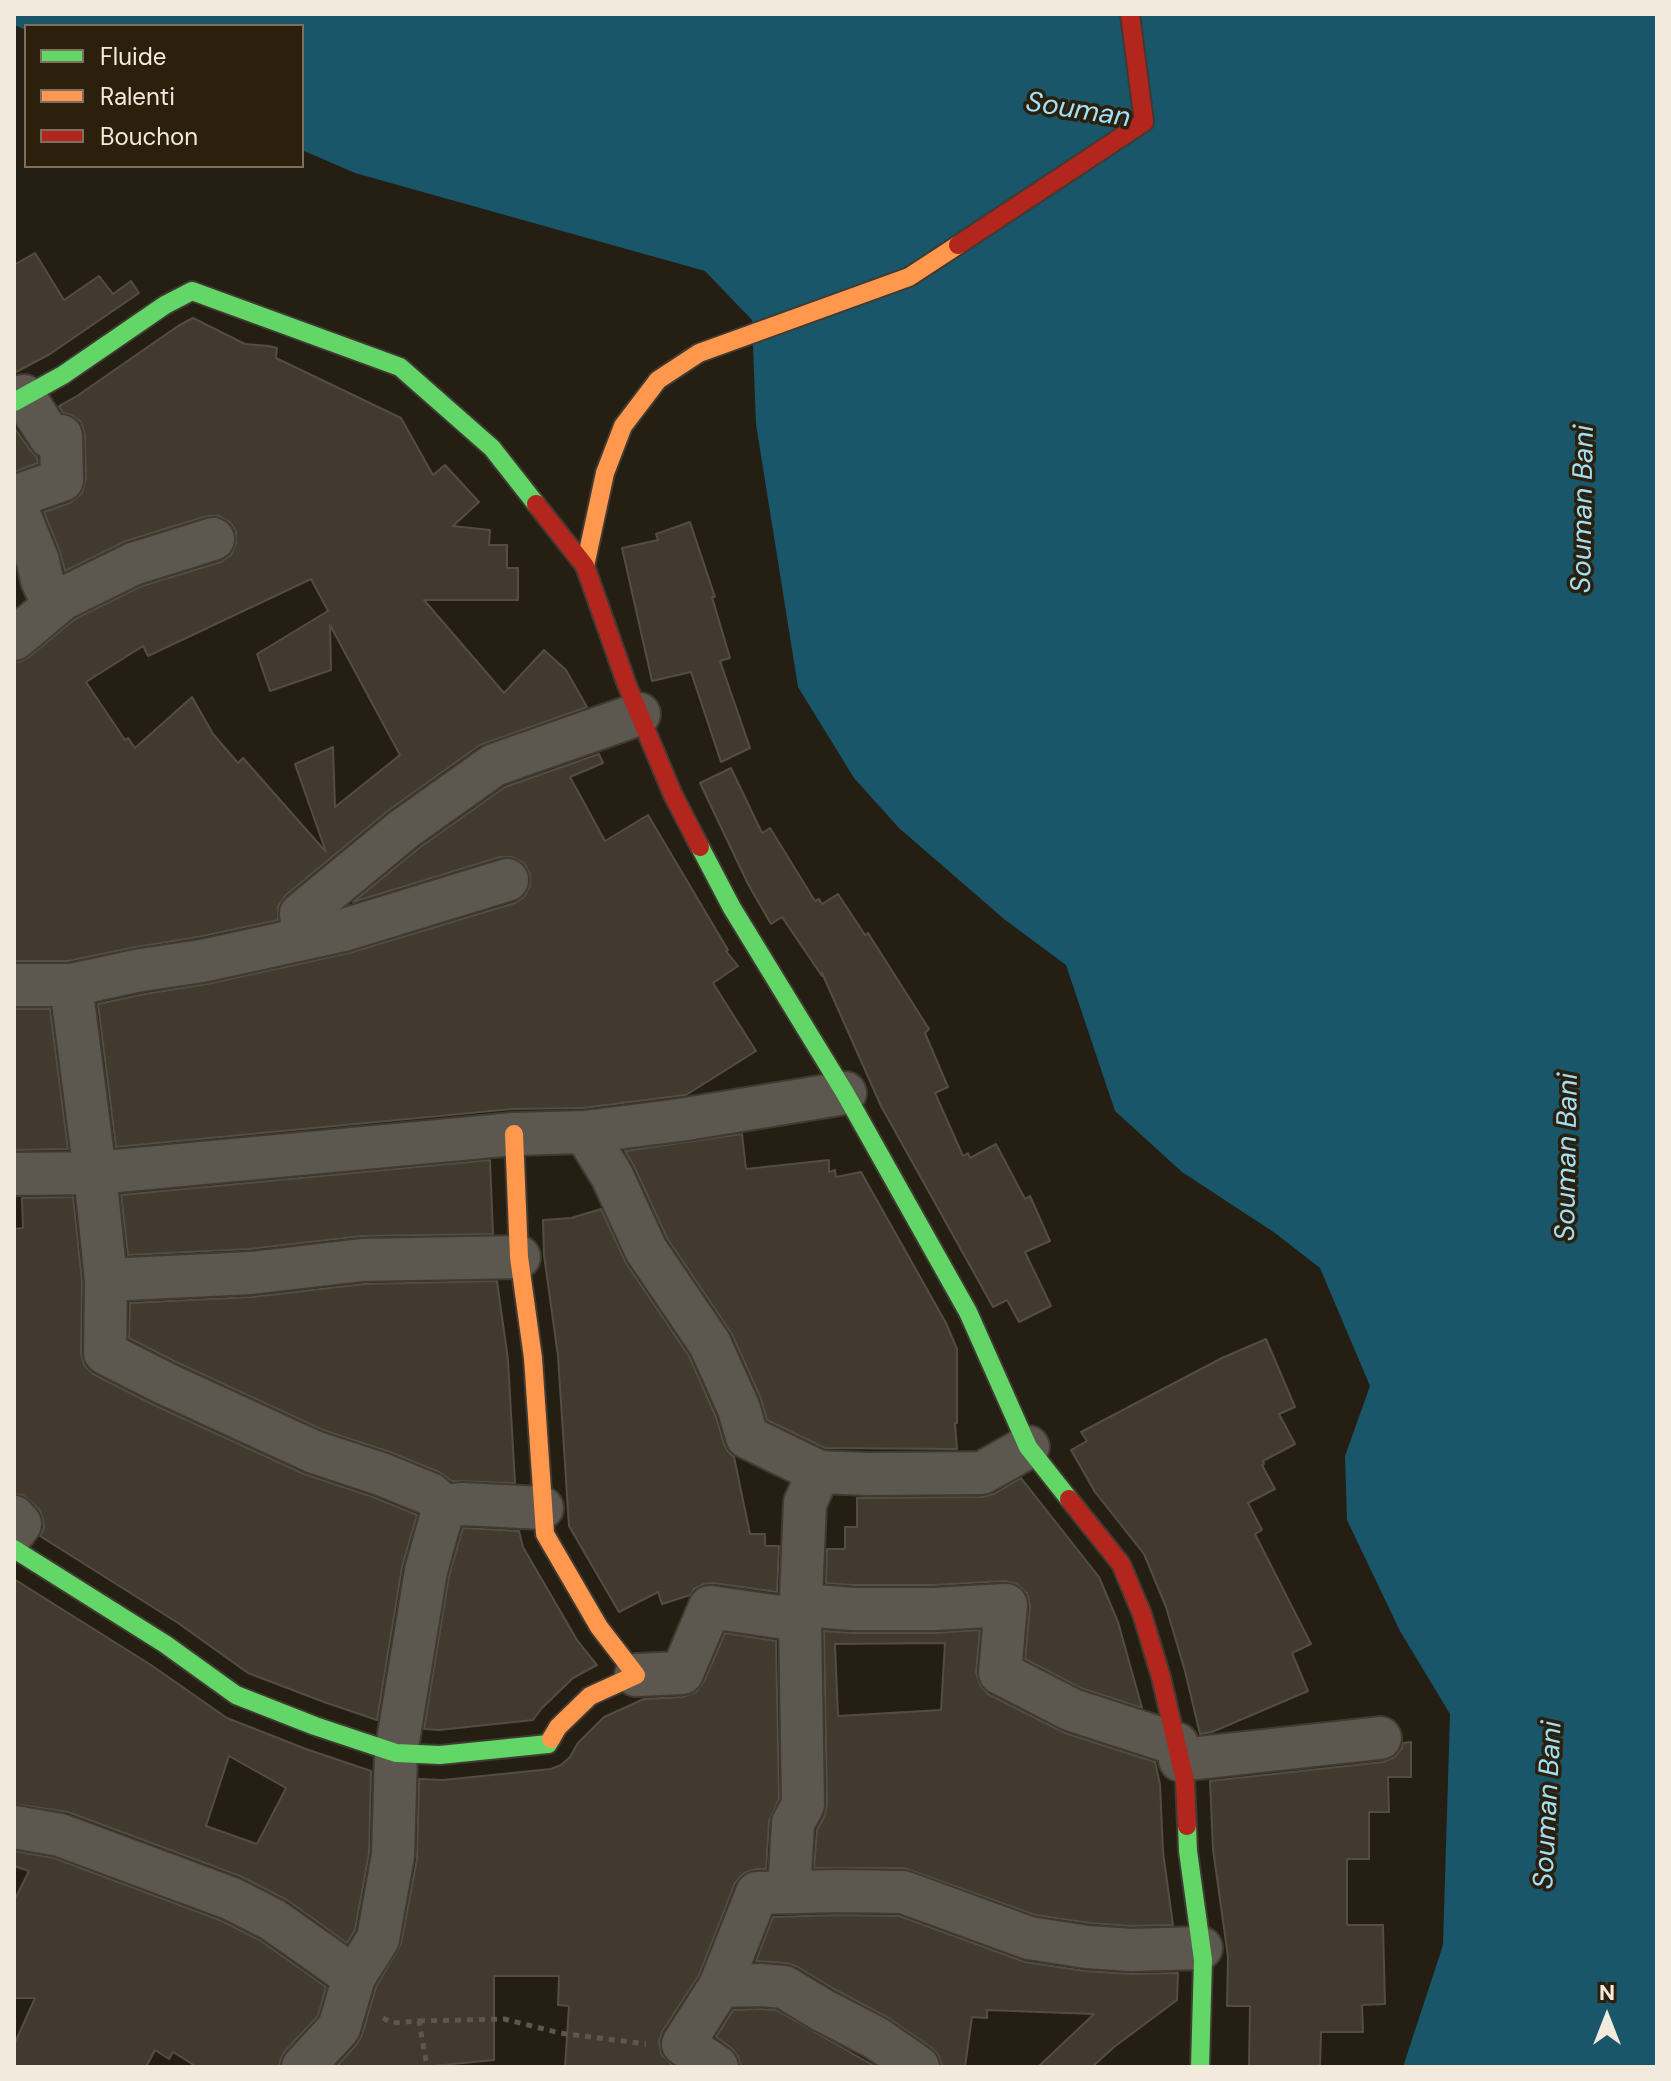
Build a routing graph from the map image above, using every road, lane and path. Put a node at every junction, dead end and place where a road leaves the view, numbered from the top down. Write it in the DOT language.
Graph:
graph roads {
  1 [pos="1130,14"];
  2 [pos="19,399"];
  3 [pos="14,500"];
  4 [pos="213,539"];
  5 [pos="585,566"];
  6 [pos="54,606"];
  7 [pos="14,639"];
  8 [pos="639,714"];
  9 [pos="507,880"];
  10 [pos="305,938"];
  11 [pos="14,985"];
  12 [pos="71,985"];
  13 [pos="845,1093"];
  14 [pos="585,1132"];
  15 [pos="514,1134"];
  16 [pos="95,1173"];
  17 [pos="14,1174"];
  18 [pos="519,1257"];
  19 [pos="106,1280"];
  20 [pos="1028,1447"];
  21 [pos="819,1472"];
  22 [pos="444,1506"];
  23 [pos="542,1508"];
  24 [pos="14,1517"];
  25 [pos="14,1532"];
  26 [pos="14,1549"];
  27 [pos="800,1613"];
  28 [pos="636,1675"];
  29 [pos="1380,1738"];
  30 [pos="1179,1752"];
  31 [pos="396,1753"];
  32 [pos="14,1827"];
  33 [pos="789,1892"];
  34 [pos="1201,1948"];
  35 [pos="354,1977"];
  36 [pos="720,1986"];
  37 [pos="419,2021"];
  38 [pos="683,2044"];
  39 [pos="303,2067"];
  40 [pos="427,2067"];
  41 [pos="717,2067"];
  42 [pos="918,2067"];
  43 [pos="1200,2067"];
  1 -- 5 [label="street"];
  2 -- 3 [label="street"];
  2 -- 5 [label="street"];
  3 -- 6 [label="street"];
  4 -- 6 [label="street"];
  5 -- 8 [label="street"];
  6 -- 7 [label="street"];
  8 -- 10 [label="street"];
  8 -- 13 [label="street"];
  9 -- 10 [label="street"];
  10 -- 12 [label="street"];
  11 -- 12 [label="street"];
  12 -- 16 [label="street"];
  13 -- 14 [label="street"];
  13 -- 20 [label="street"];
  14 -- 15 [label="street"];
  14 -- 21 [label="street"];
  15 -- 16 [label="street"];
  15 -- 18 [label="street"];
  16 -- 17 [label="street"];
  16 -- 19 [label="street"];
  18 -- 19 [label="street"];
  18 -- 23 [label="street"];
  19 -- 22 [label="street"];
  20 -- 21 [label="street"];
  20 -- 30 [label="street"];
  21 -- 27 [label="street"];
  22 -- 23 [label="street"];
  22 -- 31 [label="street"];
  23 -- 28 [label="street"];
  24 -- 25 [label="street"];
  26 -- 31 [label="street"];
  27 -- 28 [label="street"];
  27 -- 30 [label="street"];
  27 -- 33 [label="street"];
  28 -- 31 [label="street"];
  29 -- 30 [label="street"];
  30 -- 34 [label="street"];
  31 -- 35 [label="street"];
  32 -- 35 [label="street"];
  33 -- 34 [label="street"];
  33 -- 36 [label="street"];
  34 -- 43 [label="street"];
  35 -- 37 [label="path"];
  35 -- 39 [label="street"];
  36 -- 38 [label="street"];
  36 -- 42 [label="street"];
  37 -- 38 [label="path"];
  37 -- 40 [label="path"];
  38 -- 41 [label="street"];
}
